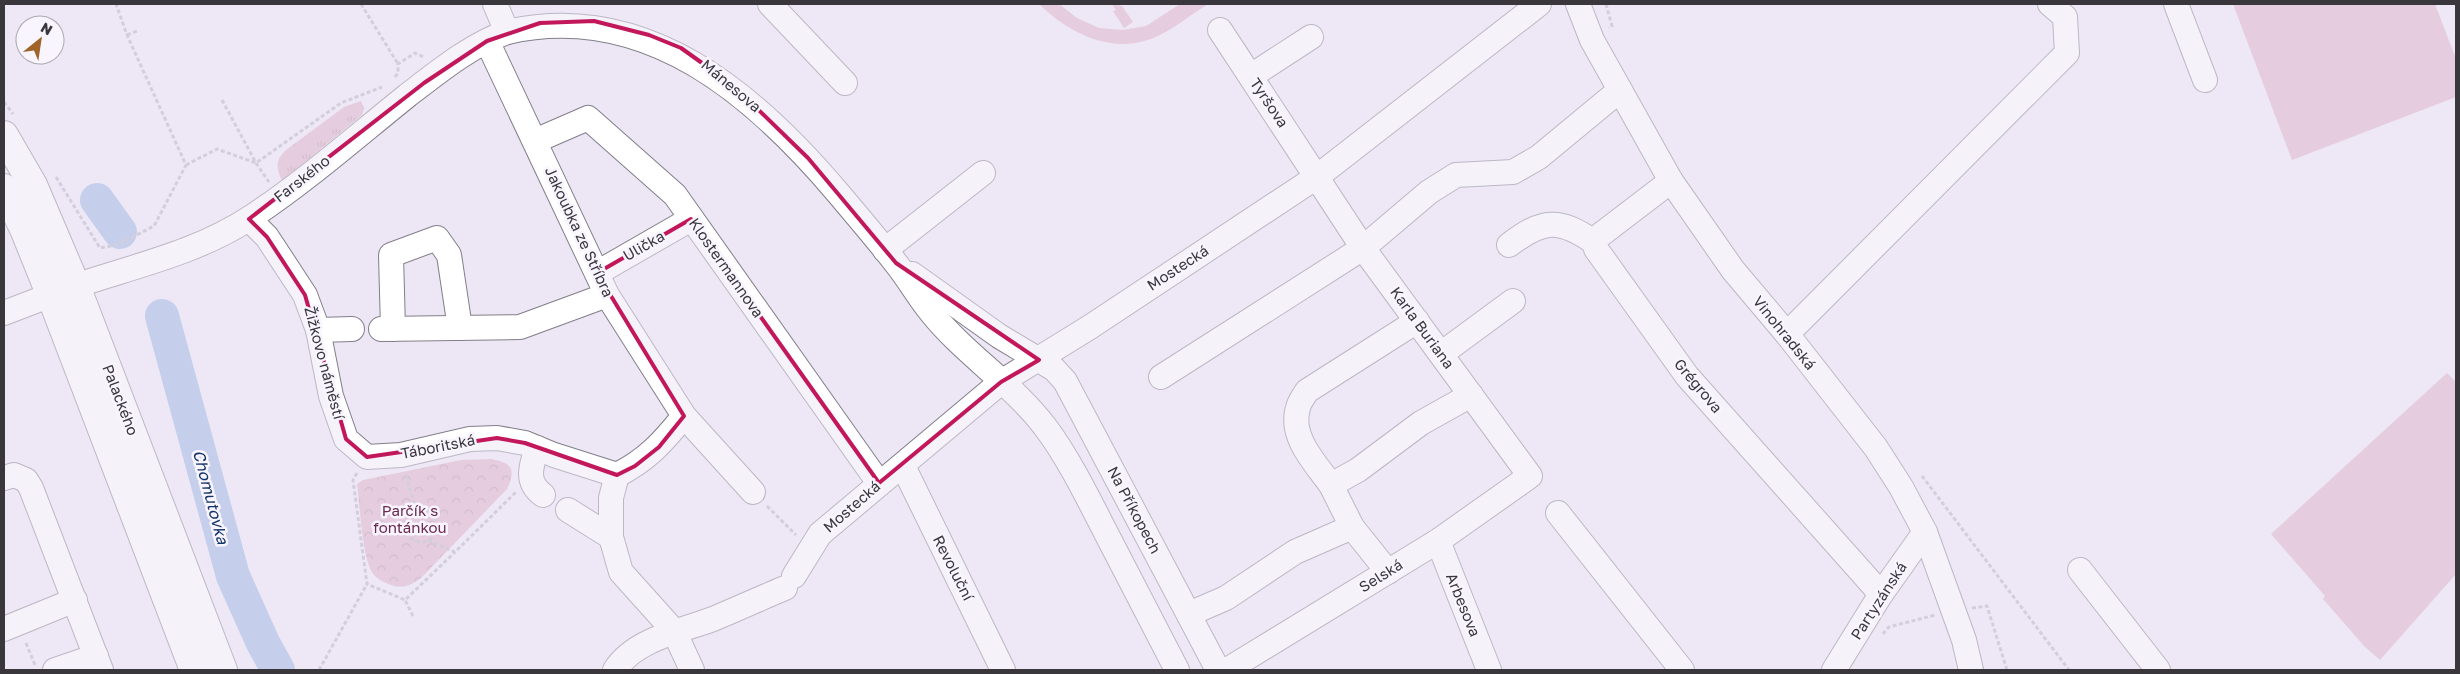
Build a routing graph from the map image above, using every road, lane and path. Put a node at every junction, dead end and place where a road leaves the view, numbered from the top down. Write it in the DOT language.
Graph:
graph roads {
  1 [pos="116,4"];
  2 [pos="361,4"];
  3 [pos="495,4"];
  4 [pos="770,4"];
  5 [pos="1539,4"];
  6 [pos="1578,4"];
  7 [pos="2050,4"];
  8 [pos="2176,4"];
  9 [pos="1220,30"];
  10 [pos="136,31"];
  11 [pos="127,35"];
  12 [pos="497,37"];
  13 [pos="1311,37"];
  14 [pos="429,58"];
  15 [pos="398,64"];
  16 [pos="1251,76"];
  17 [pos="2205,80"];
  18 [pos="846,83"];
  19 [pos="1620,90"];
  20 [pos="222,100"];
  21 [pos="4,102"];
  22 [pos="9,126"];
  23 [pos="535,141"];
  24 [pos="256,163"];
  25 [pos="186,165"];
  26 [pos="53,171"];
  27 [pos="983,172"];
  28 [pos="1318,176"];
  29 [pos="1671,181"];
  30 [pos="4,188"];
  31 [pos="280,196"];
  32 [pos="249,219"];
  33 [pos="691,219"];
  34 [pos="1594,242"];
  35 [pos="1509,245"];
  36 [pos="1363,248"];
  37 [pos="891,257"];
  38 [pos="597,273"];
  39 [pos="76,286"];
  40 [pos="607,295"];
  41 [pos="51,296"];
  42 [pos="1513,301"];
  43 [pos="4,312"];
  44 [pos="1417,321"];
  45 [pos="460,328"];
  46 [pos="352,329"];
  47 [pos="318,330"];
  48 [pos="1787,334"];
  49 [pos="1441,354"];
  50 [pos="1039,360"];
  51 [pos="1162,377"];
  52 [pos="1001,382"];
  53 [pos="1471,395"];
  54 [pos="684,416"];
  55 [pos="537,448"];
  56 [pos="401,455"];
  57 [pos="367,457"];
  58 [pos="903,466"];
  59 [pos="617,475"];
  60 [pos="1530,476"];
  61 [pos="1922,476"];
  62 [pos="4,478"];
  63 [pos="879,483"];
  64 [pos="1331,485"];
  65 [pos="536,486"];
  66 [pos="752,492"];
  67 [pos="416,510"];
  68 [pos="568,510"];
  69 [pos="1558,513"];
  70 [pos="1352,526"];
  71 [pos="1925,532"];
  72 [pos="611,537"];
  73 [pos="428,540"];
  74 [pos="1438,540"];
  75 [pos="815,542"];
  76 [pos="455,552"];
  77 [pos="2080,570"];
  78 [pos="1388,572"];
  79 [pos="367,584"];
  80 [pos="1881,594"];
  81 [pos="75,600"];
  82 [pos="405,600"];
  83 [pos="1189,614"];
  84 [pos="413,616"];
  85 [pos="11,626"];
  86 [pos="674,631"];
  87 [pos="98,663"];
  88 [pos="37,670"];
  89 [pos="55,670"];
  90 [pos="194,670"];
  91 [pos="223,670"];
  92 [pos="319,670"];
  93 [pos="615,670"];
  94 [pos="692,670"];
  95 [pos="1003,670"];
  96 [pos="1178,670"];
  97 [pos="1218,670"];
  98 [pos="1227,670"];
  99 [pos="1489,670"];
  100 [pos="1682,670"];
  101 [pos="1834,670"];
  102 [pos="1971,670"];
  103 [pos="2068,670"];
  104 [pos="2158,670"];
  1 -- 11 [label="path"];
  2 -- 15 [label="path"];
  3 -- 12 [label="street, Jakoubka ze Stříbra"];
  4 -- 18 [label="street"];
  5 -- 28 [label="street, Mostecká"];
  6 -- 19 [label="street, Vinohradská"];
  7 -- 48 [label="street"];
  8 -- 17 [label="street"];
  9 -- 16 [label="street, Tyršova"];
  10 -- 11 [label="path"];
  11 -- 25 [label="path"];
  12 -- 23 [label="street, Jakoubka ze Stříbra"];
  12 -- 31 [label="street, Farského"];
  12 -- 37 [label="street, Mánesova"];
  13 -- 16 [label="street"];
  14 -- 15 [label="path"];
  15 -- 24 [label="path"];
  16 -- 28 [label="street, Tyršova"];
  19 -- 29 [label="street, Vinohradská"];
  19 -- 36 [label="street"];
  20 -- 24 [label="path"];
  21 -- 22 [label="path"];
  22 -- 39 [label="main road, Palackého"];
  23 -- 33 [label="street, Klostermannova"];
  23 -- 38 [label="street, Jakoubka ze Stříbra"];
  24 -- 25 [label="path"];
  24 -- 31 [label="path"];
  25 -- 26 [label="path"];
  27 -- 37 [label="street"];
  28 -- 36 [label="street, Karla Buriana"];
  28 -- 50 [label="street, Mostecká"];
  29 -- 34 [label="street"];
  29 -- 48 [label="street, Vinohradská"];
  30 -- 41 [label="main road, Palackého"];
  31 -- 32 [label="street, Farského"];
  32 -- 39 [label="street, Farského"];
  32 -- 47 [label="street, Žižkovo náměstí"];
  33 -- 38 [label="street, Ulička"];
  33 -- 63 [label="street, Klostermannova"];
  34 -- 35 [label="street"];
  34 -- 80 [label="street, Grégrova"];
  36 -- 44 [label="street, Karla Buriana"];
  36 -- 51 [label="street"];
  37 -- 50 [label="street, Mánesova"];
  37 -- 52 [label="street, Mánesova"];
  38 -- 40 [label="street, Jakoubka ze Stříbra"];
  39 -- 41 [label="street, Farského"];
  39 -- 91 [label="main road, Palackého"];
  40 -- 45 [label="street"];
  40 -- 54 [label="street, Jakoubka ze Stříbra"];
  41 -- 43 [label="street, Farského"];
  41 -- 90 [label="main road, Palackého"];
  42 -- 49 [label="street"];
  44 -- 49 [label="street, Karla Buriana"];
  44 -- 64 [label="street"];
  45 -- 45 [label="street"];
  46 -- 47 [label="street"];
  47 -- 57 [label="street, Žižkovo náměstí"];
  48 -- 71 [label="street, Vinohradská"];
  49 -- 53 [label="street, Karla Buriana"];
  50 -- 52 [label="street, Mostecká"];
  50 -- 83 [label="street, Na Příkopech"];
  52 -- 58 [label="street, Mostecká"];
  52 -- 96 [label="street"];
  53 -- 60 [label="street, Karla Buriana"];
  53 -- 64 [label="street"];
  54 -- 59 [label="street"];
  54 -- 66 [label="street, Jakoubka ze Stříbra"];
  55 -- 56 [label="street, Táboritská"];
  55 -- 59 [label="street, Táboritská"];
  55 -- 65 [label="street"];
  56 -- 57 [label="street, Táboritská"];
  56 -- 67 [label="path"];
  57 -- 79 [label="path"];
  58 -- 63 [label="street, Mostecká"];
  58 -- 95 [label="street, Revoluční"];
  59 -- 72 [label="street"];
  60 -- 74 [label="street, Selská"];
  61 -- 103 [label="path"];
  62 -- 81 [label="street"];
  63 -- 75 [label="street, Mostecká"];
  64 -- 70 [label="street"];
  65 -- 76 [label="path"];
  66 -- 75 [label="path"];
  67 -- 73 [label="path"];
  67 -- 73 [label="path"];
  68 -- 72 [label="street"];
  69 -- 100 [label="street"];
  70 -- 78 [label="street"];
  70 -- 83 [label="street"];
  71 -- 80 [label="street, Partyzánská"];
  71 -- 102 [label="street, Vinohradská"];
  72 -- 86 [label="street"];
  73 -- 76 [label="path"];
  74 -- 78 [label="street, Selská"];
  74 -- 99 [label="street, Arbesova"];
  75 -- 86 [label="street, Mostecká"];
  76 -- 82 [label="path"];
  77 -- 104 [label="street"];
  78 -- 98 [label="street, Selská"];
  79 -- 82 [label="path"];
  79 -- 92 [label="path"];
  80 -- 101 [label="street, Partyzánská"];
  81 -- 85 [label="street"];
  81 -- 87 [label="street"];
  82 -- 84 [label="path"];
  83 -- 97 [label="street, Na Příkopech"];
  85 -- 88 [label="path"];
  86 -- 93 [label="street"];
  86 -- 94 [label="street"];
  87 -- 89 [label="street"];
}
